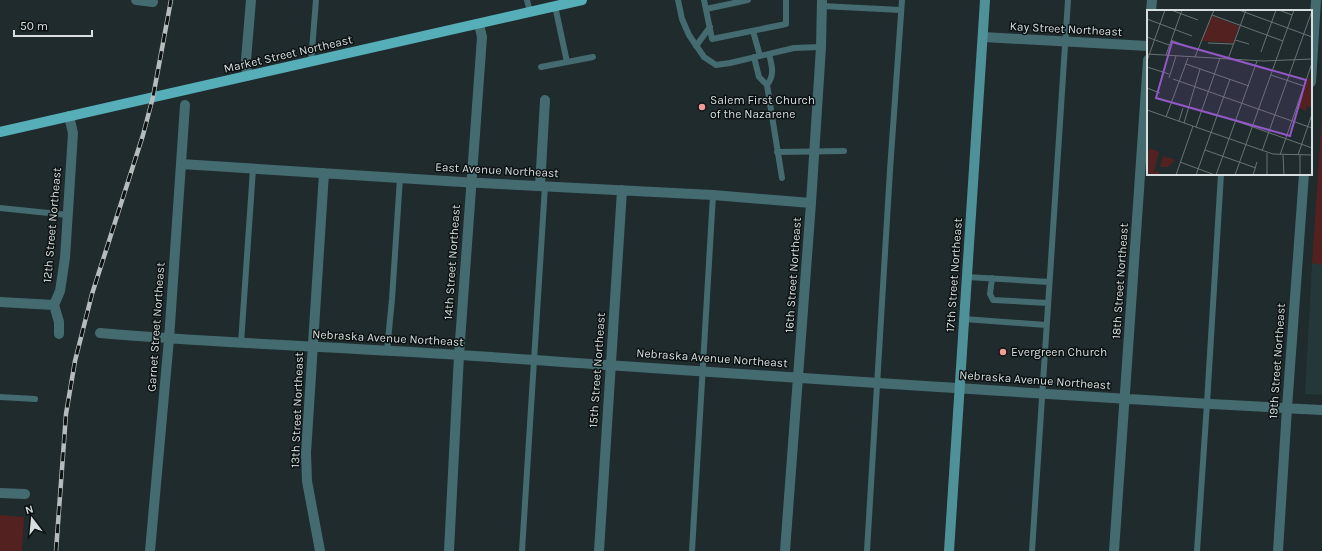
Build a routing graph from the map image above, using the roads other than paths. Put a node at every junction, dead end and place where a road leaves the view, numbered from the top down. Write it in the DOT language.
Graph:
graph roads {
  1 [pos="136,0"];
  2 [pos="251,0"];
  3 [pos="316,0"];
  4 [pos="527,0"];
  5 [pos="582,0"];
  6 [pos="678,0"];
  7 [pos="704,0"];
  8 [pos="748,0"];
  9 [pos="786,0"];
  10 [pos="902,0"];
  11 [pos="985,0"];
  12 [pos="1068,0"];
  13 [pos="1152,0"];
  14 [pos="1316,0"];
  15 [pos="153,2"];
  16 [pos="554,3"];
  17 [pos="822,3"];
  18 [pos="706,9"];
  19 [pos="901,10"];
  20 [pos="1151,10"];
  21 [pos="530,12"];
  22 [pos="479,24"];
  23 [pos="710,27"];
  24 [pos="753,31"];
  25 [pos="983,37"];
  26 [pos="1065,42"];
  27 [pos="696,46"];
  28 [pos="1147,46"];
  29 [pos="821,47"];
  30 [pos="769,54"];
  31 [pos="757,56"];
  32 [pos="593,57"];
  33 [pos="1312,59"];
  34 [pos="311,62"];
  35 [pos="568,62"];
  36 [pos="541,67"];
  37 [pos="1147,75"];
  38 [pos="248,76"];
  39 [pos="767,85"];
  40 [pos="545,100"];
  41 [pos="185,105"];
  42 [pos="70,116"];
  43 [pos="0,132"];
  44 [pos="815,151"];
  45 [pos="844,151"];
  46 [pos="777,152"];
  47 [pos="181,164"];
  48 [pos="253,168"];
  49 [pos="324,173"];
  50 [pos="1221,175"];
  51 [pos="1304,175"];
  52 [pos="400,178"];
  53 [pos="782,178"];
  54 [pos="471,182"];
  55 [pos="542,186"];
  56 [pos="622,190"];
  57 [pos="713,195"];
  58 [pos="812,203"];
  59 [pos="0,208"];
  60 [pos="68,214"];
  61 [pos="967,277"];
  62 [pos="992,278"];
  63 [pos="1049,282"];
  64 [pos="0,302"];
  65 [pos="1048,303"];
  66 [pos="54,305"];
  67 [pos="964,319"];
  68 [pos="1046,325"];
  69 [pos="100,333"];
  70 [pos="59,334"];
  71 [pos="169,340"];
  72 [pos="241,343"];
  73 [pos="312,347"];
  74 [pos="387,351"];
  75 [pos="459,355"];
  76 [pos="533,360"];
  77 [pos="611,365"];
  78 [pos="703,371"];
  79 [pos="798,377"];
  80 [pos="878,382"];
  81 [pos="960,388"];
  82 [pos="1042,393"];
  83 [pos="0,397"];
  84 [pos="1125,398"];
  85 [pos="35,399"];
  86 [pos="1207,403"];
  87 [pos="1287,408"];
  88 [pos="1322,410"];
  89 [pos="0,493"];
  90 [pos="25,494"];
  91 [pos="150,551"];
  92 [pos="320,551"];
  93 [pos="449,551"];
  94 [pos="522,551"];
  95 [pos="599,551"];
  96 [pos="692,551"];
  97 [pos="785,551"];
  98 [pos="867,551"];
  99 [pos="949,551"];
  100 [pos="1032,551"];
  101 [pos="1114,551"];
  102 [pos="1197,551"];
  103 [pos="1278,551"];
  1 -- 15 [label="street"];
  2 -- 38 [label="street"];
  3 -- 34 [label="lane"];
  4 -- 21 [label="lane"];
  5 -- 16 [label="main road, Market Street Northeast"];
  6 -- 27 [label="lane"];
  7 -- 18 [label="lane"];
  8 -- 18 [label="lane"];
  9 -- 24 [label="lane"];
  10 -- 19 [label="lane"];
  11 -- 25 [label="main road, 17th Street Northeast"];
  12 -- 26 [label="lane"];
  13 -- 20 [label="street"];
  14 -- 33 [label="street"];
  16 -- 21 [label="main road, Market Street Northeast"];
  16 -- 35 [label="lane"];
  17 -- 19 [label="lane"];
  17 -- 29 [label="street, 16th Street Northeast"];
  18 -- 23 [label="lane"];
  19 -- 80 [label="lane"];
  21 -- 22 [label="main road, Market Street Northeast"];
  22 -- 34 [label="main road, Market Street Northeast"];
  22 -- 54 [label="street, 14th Street Northeast"];
  23 -- 24 [label="lane"];
  23 -- 27 [label="lane"];
  24 -- 31 [label="lane"];
  25 -- 26 [label="street, Kay Street Northeast"];
  25 -- 61 [label="main road, 17th Street Northeast"];
  26 -- 28 [label="street, Kay Street Northeast"];
  26 -- 63 [label="lane"];
  27 -- 31 [label="lane"];
  29 -- 30 [label="lane"];
  29 -- 44 [label="street, 16th Street Northeast"];
  30 -- 31 [label="lane"];
  30 -- 39 [label="lane"];
  31 -- 39 [label="lane"];
  32 -- 35 [label="lane"];
  34 -- 38 [label="main road, Market Street Northeast"];
  35 -- 36 [label="lane"];
  37 -- 84 [label="street, 18th Street Northeast"];
  38 -- 42 [label="main road, Market Street Northeast"];
  39 -- 46 [label="lane"];
  40 -- 55 [label="street"];
  41 -- 47 [label="street, Garnet Street Northeast"];
  42 -- 43 [label="main road, Market Street Northeast"];
  42 -- 60 [label="street, 12th Street Northeast"];
  44 -- 45 [label="lane"];
  44 -- 46 [label="lane"];
  44 -- 58 [label="street, 16th Street Northeast"];
  46 -- 53 [label="lane"];
  47 -- 48 [label="street, East Avenue Northeast"];
  47 -- 71 [label="street, Garnet Street Northeast"];
  48 -- 49 [label="street, East Avenue Northeast"];
  48 -- 72 [label="lane"];
  49 -- 52 [label="street, East Avenue Northeast"];
  49 -- 73 [label="street, 13th Street Northeast"];
  50 -- 86 [label="lane"];
  51 -- 87 [label="street, 19th Street Northeast"];
  52 -- 54 [label="street, East Avenue Northeast"];
  52 -- 74 [label="lane"];
  54 -- 55 [label="street, East Avenue Northeast"];
  54 -- 75 [label="street, 14th Street Northeast"];
  55 -- 56 [label="street, East Avenue Northeast"];
  55 -- 76 [label="lane"];
  56 -- 57 [label="street, East Avenue Northeast"];
  56 -- 77 [label="street, 15th Street Northeast"];
  57 -- 58 [label="street, East Avenue Northeast"];
  57 -- 78 [label="lane"];
  58 -- 79 [label="street, 16th Street Northeast"];
  59 -- 60 [label="lane"];
  60 -- 66 [label="street, 12th Street Northeast"];
  61 -- 62 [label="lane"];
  61 -- 67 [label="main road, 17th Street Northeast"];
  62 -- 63 [label="lane"];
  62 -- 65 [label="lane"];
  63 -- 65 [label="lane"];
  64 -- 66 [label="street"];
  65 -- 68 [label="lane"];
  66 -- 70 [label="street"];
  67 -- 68 [label="lane"];
  67 -- 81 [label="main road, 17th Street Northeast"];
  68 -- 82 [label="lane"];
  69 -- 71 [label="street, Nebraska Avenue Northeast"];
  71 -- 72 [label="street, Nebraska Avenue Northeast"];
  71 -- 91 [label="street, Garnet Street Northeast"];
  72 -- 73 [label="street, Nebraska Avenue Northeast"];
  73 -- 74 [label="street, Nebraska Avenue Northeast"];
  73 -- 92 [label="street, 13th Street Northeast"];
  74 -- 75 [label="street, Nebraska Avenue Northeast"];
  75 -- 76 [label="street, Nebraska Avenue Northeast"];
  75 -- 93 [label="street, 14th Street Northeast"];
  76 -- 77 [label="street, Nebraska Avenue Northeast"];
  76 -- 94 [label="lane"];
  77 -- 78 [label="street, Nebraska Avenue Northeast"];
  77 -- 95 [label="street, 15th Street Northeast"];
  78 -- 79 [label="street, Nebraska Avenue Northeast"];
  78 -- 96 [label="lane"];
  79 -- 80 [label="street, Nebraska Avenue Northeast"];
  79 -- 97 [label="street, 16th Street Northeast"];
  80 -- 81 [label="street, Nebraska Avenue Northeast"];
  80 -- 98 [label="lane"];
  81 -- 82 [label="street, Nebraska Avenue Northeast"];
  81 -- 99 [label="main road, 17th Street Northeast"];
  82 -- 84 [label="street, Nebraska Avenue Northeast"];
  82 -- 100 [label="lane"];
  83 -- 85 [label="lane"];
  84 -- 86 [label="street, Nebraska Avenue Northeast"];
  84 -- 101 [label="street, 18th Street Northeast"];
  86 -- 87 [label="street, Nebraska Avenue Northeast"];
  86 -- 102 [label="lane"];
  87 -- 88 [label="street, Nebraska Avenue Northeast"];
  87 -- 103 [label="street, 19th Street Northeast"];
  89 -- 90 [label="street"];
}
